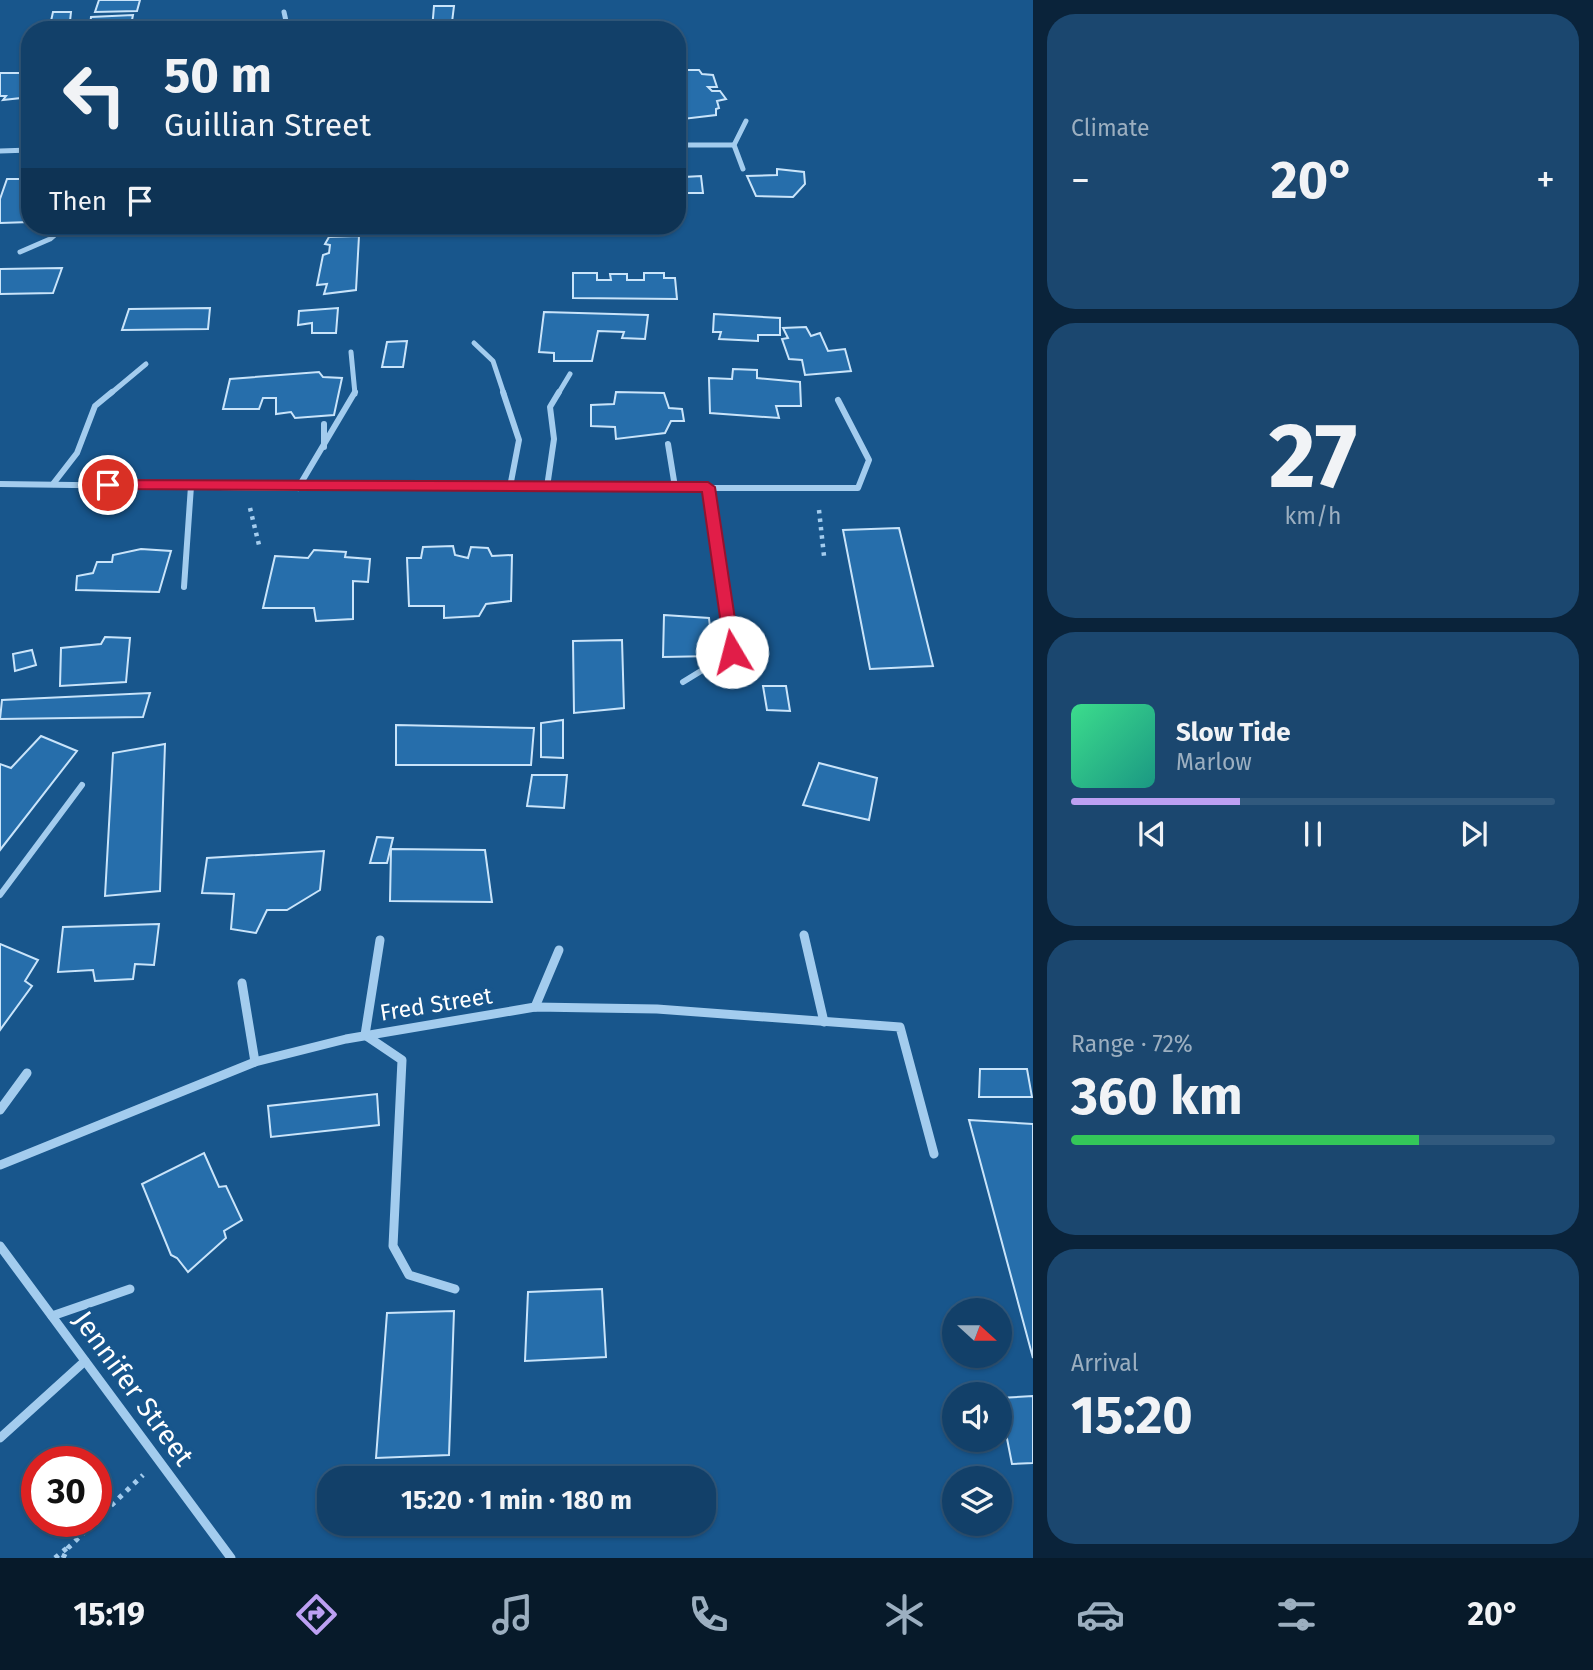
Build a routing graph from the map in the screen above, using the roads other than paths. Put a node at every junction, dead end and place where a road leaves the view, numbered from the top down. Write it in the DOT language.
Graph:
graph roads {
  1 [pos="284,12"];
  2 [pos="286,21"];
  3 [pos="746,121"];
  4 [pos="686,145"];
  5 [pos="734,145"];
  6 [pos="21,150"];
  7 [pos="0,151"];
  8 [pos="743,169"];
  9 [pos="53,235"];
  10 [pos="20,251"];
  11 [pos="474,343"];
  12 [pos="351,352"];
  13 [pos="146,364"];
  14 [pos="570,374"];
  15 [pos="838,400"];
  16 [pos="324,424"];
  17 [pos="668,444"];
  18 [pos="324,447"];
  19 [pos="0,484"];
  20 [pos="53,484"];
  21 [pos="191,486"];
  22 [pos="510,487"];
  23 [pos="547,487"];
  24 [pos="676,487"];
  25 [pos="708,487"];
  26 [pos="298,488"];
  27 [pos="184,587"];
  28 [pos="683,682"];
  29 [pos="82,785"];
  30 [pos="0,895"];
  31 [pos="804,935"];
  32 [pos="380,940"];
  33 [pos="559,950"];
  34 [pos="242,983"];
  35 [pos="536,1007"];
  36 [pos="824,1022"];
  37 [pos="365,1035"];
  38 [pos="255,1062"];
  39 [pos="27,1073"];
  40 [pos="0,1110"];
  41 [pos="934,1154"];
  42 [pos="0,1166"];
  43 [pos="0,1246"];
  44 [pos="130,1289"];
  45 [pos="455,1289"];
  46 [pos="52,1316"];
  47 [pos="85,1361"];
  48 [pos="0,1438"];
  49 [pos="231,1558"];
  1 -- 2 [label="street"];
  3 -- 5 [label="street"];
  4 -- 5 [label="street"];
  5 -- 8 [label="street"];
  6 -- 7 [label="street"];
  9 -- 10 [label="street"];
  11 -- 22 [label="street"];
  12 -- 18 [label="street"];
  13 -- 20 [label="street"];
  14 -- 23 [label="street"];
  15 -- 25 [label="street"];
  16 -- 18 [label="street"];
  17 -- 24 [label="street"];
  18 -- 26 [label="street"];
  19 -- 20 [label="street"];
  20 -- 21 [label="street"];
  21 -- 26 [label="street"];
  21 -- 27 [label="street"];
  22 -- 23 [label="street"];
  22 -- 26 [label="street"];
  23 -- 24 [label="street"];
  24 -- 25 [label="street"];
  25 -- 28 [label="street"];
  29 -- 30 [label="street"];
  31 -- 36 [label="street"];
  32 -- 37 [label="street"];
  33 -- 35 [label="street"];
  34 -- 38 [label="street"];
  35 -- 36 [label="street, Fred Street"];
  35 -- 37 [label="street, Fred Street"];
  36 -- 41 [label="street, Fred Street"];
  37 -- 38 [label="street, Fred Street"];
  37 -- 45 [label="street"];
  38 -- 42 [label="street, Fred Street"];
  39 -- 40 [label="street"];
  43 -- 46 [label="street, Jennifer Street"];
  44 -- 46 [label="street"];
  46 -- 47 [label="street, Jennifer Street"];
  47 -- 48 [label="street"];
  47 -- 49 [label="street, Jennifer Street"];
}
